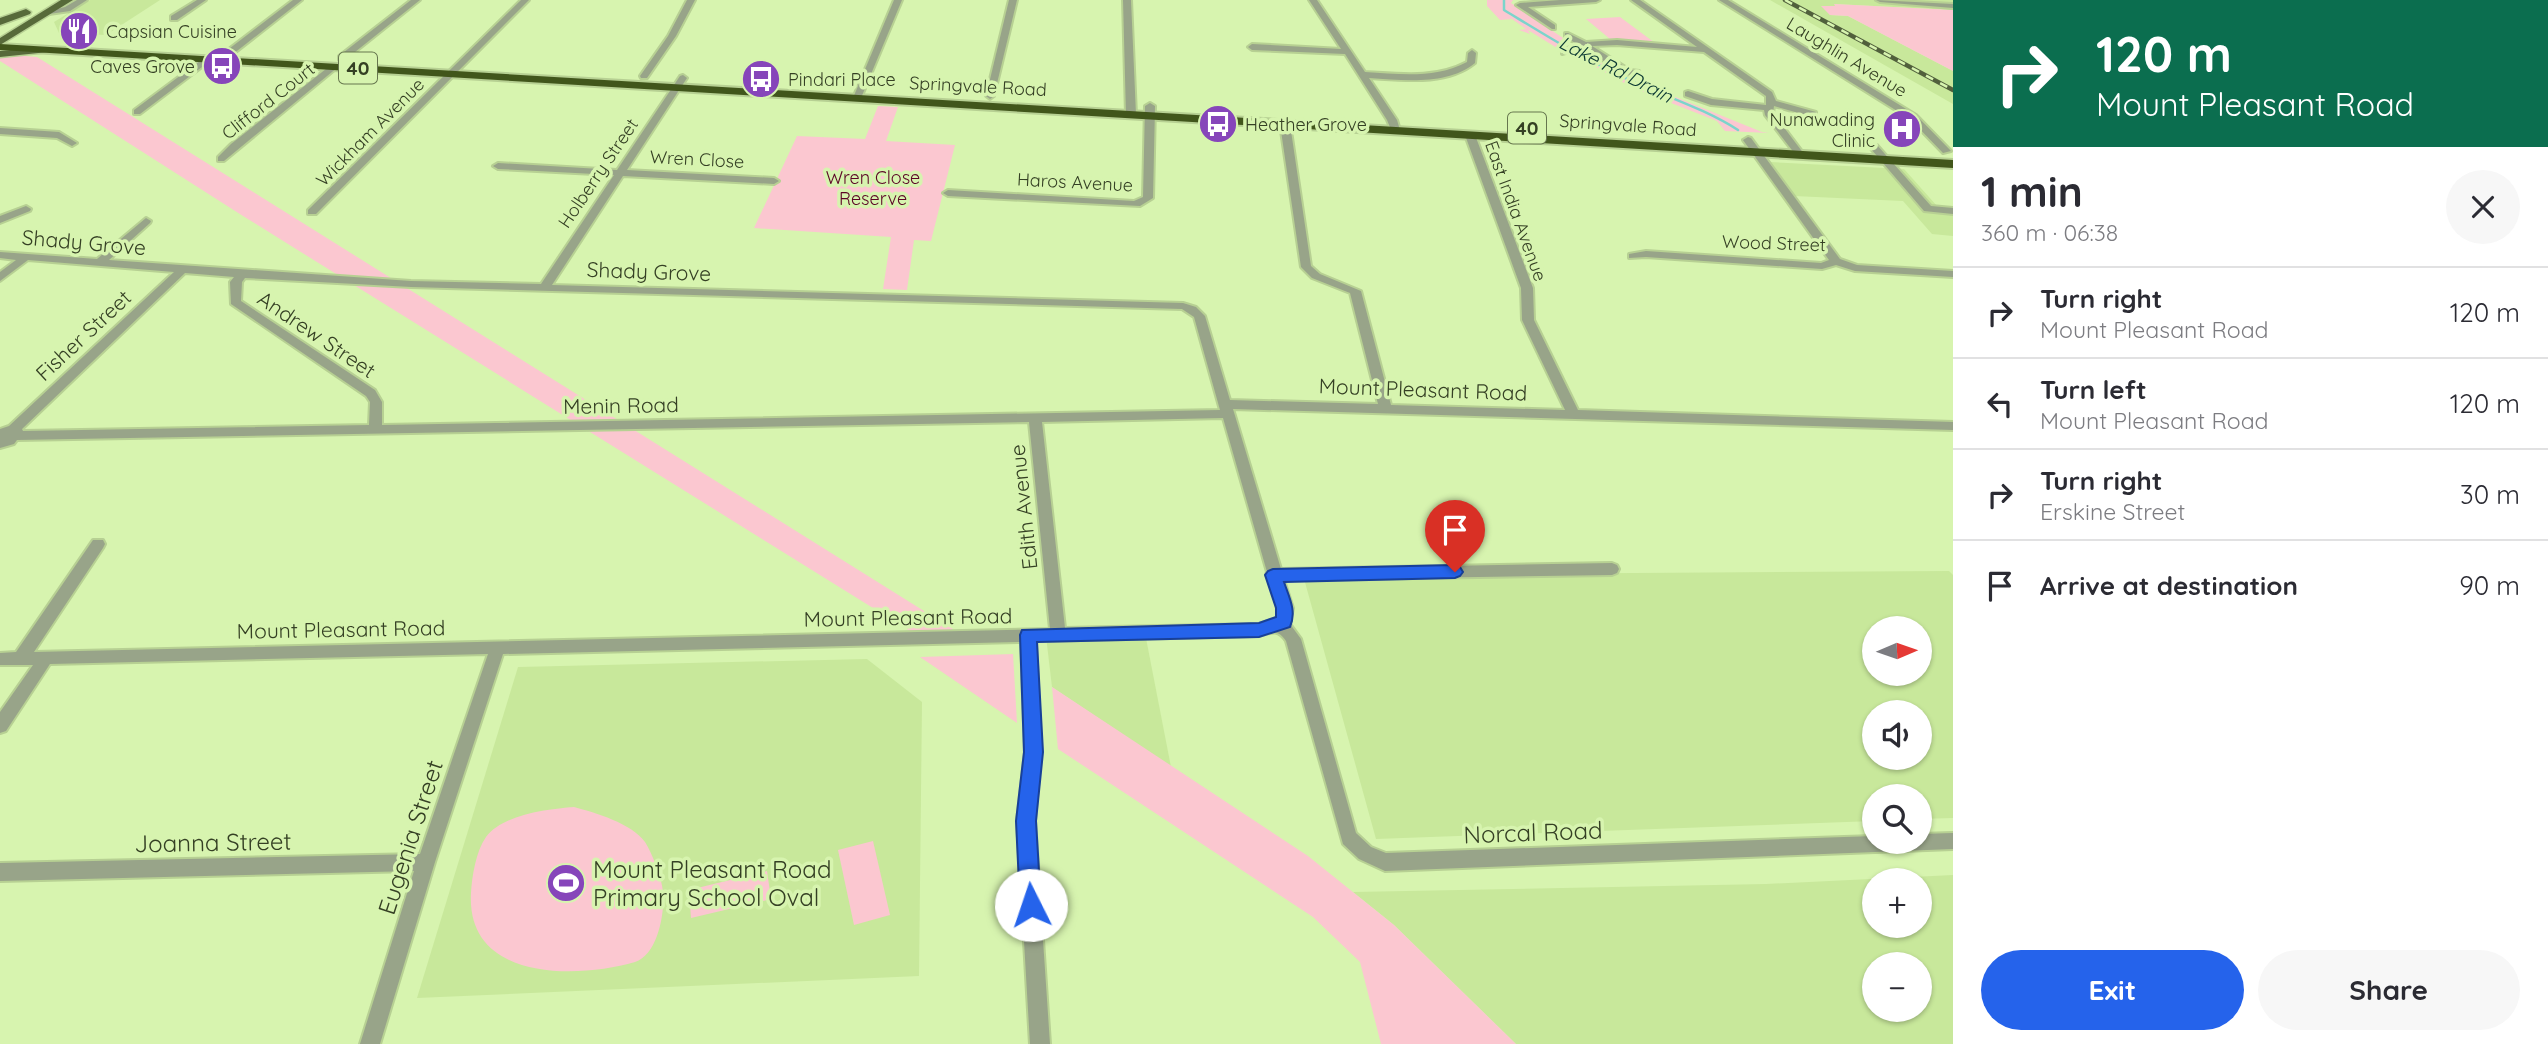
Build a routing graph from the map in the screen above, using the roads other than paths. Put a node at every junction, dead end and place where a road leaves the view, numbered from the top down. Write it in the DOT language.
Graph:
graph roads {
  1 [pos="46,0"];
  2 [pos="68,0"];
  3 [pos="83,0"];
  4 [pos="202,0"];
  5 [pos="298,0"];
  6 [pos="416,0"];
  7 [pos="525,0"];
  8 [pos="691,0"];
  9 [pos="898,0"];
  10 [pos="1013,0"];
  11 [pos="1127,0"];
  12 [pos="1313,0"];
  13 [pos="1596,0"];
  14 [pos="1635,0"];
  15 [pos="1723,0"];
  16 [pos="1880,0"];
  17 [pos="1953,6"];
  18 [pos="26,12"];
  19 [pos="49,12"];
  20 [pos="162,18"];
  21 [pos="174,18"];
  22 [pos="185,18"];
  23 [pos="0,22"];
  24 [pos="1552,27"];
  25 [pos="0,28"];
  26 [pos="36,35"];
  27 [pos="1567,35"];
  28 [pos="3,40"];
  29 [pos="1252,47"];
  30 [pos="44,50"];
  31 [pos="1553,50"];
  32 [pos="1707,50"];
  33 [pos="1572,51"];
  34 [pos="1347,52"];
  35 [pos="1472,53"];
  36 [pos="0,54"];
  37 [pos="220,56"];
  38 [pos="338,63"];
  39 [pos="462,65"];
  40 [pos="451,74"];
  41 [pos="1631,74"];
  42 [pos="1363,75"];
  43 [pos="644,76"];
  44 [pos="680,83"];
  45 [pos="859,93"];
  46 [pos="1688,94"];
  47 [pos="990,96"];
  48 [pos="1769,105"];
  49 [pos="1131,110"];
  50 [pos="1150,111"];
  51 [pos="137,112"];
  52 [pos="1813,114"];
  53 [pos="1285,124"];
  54 [pos="1394,125"];
  55 [pos="0,131"];
  56 [pos="1469,135"];
  57 [pos="1748,140"];
  58 [pos="1791,142"];
  59 [pos="72,143"];
  60 [pos="1874,147"];
  61 [pos="1757,153"];
  62 [pos="1801,156"];
  63 [pos="1951,156"];
  64 [pos="221,159"];
  65 [pos="1885,161"];
  66 [pos="498,166"];
  67 [pos="618,174"];
  68 [pos="774,181"];
  69 [pos="948,192"];
  70 [pos="26,209"];
  71 [pos="1953,211"];
  72 [pos="312,212"];
  73 [pos="0,220"];
  74 [pos="146,221"];
  75 [pos="0,255"];
  76 [pos="1633,256"];
  77 [pos="26,257"];
  78 [pos="1836,261"];
  79 [pos="99,263"];
  80 [pos="182,270"];
  81 [pos="242,274"];
  82 [pos="1953,274"];
  83 [pos="0,278"];
  84 [pos="544,288"];
  85 [pos="1386,409"];
  86 [pos="1227,411"];
  87 [pos="1574,415"];
  88 [pos="1035,417"];
  89 [pos="1953,426"];
  90 [pos="375,429"];
  91 [pos="10,434"];
  92 [pos="0,443"];
  93 [pos="98,544"];
  94 [pos="1612,569"];
  95 [pos="1273,575"];
  96 [pos="1278,626"];
  97 [pos="1058,634"];
  98 [pos="1028,635"];
  99 [pos="498,646"];
  100 [pos="46,658"];
  101 [pos="0,659"];
  102 [pos="21,659"];
  103 [pos="0,726"];
  104 [pos="1953,841"];
  105 [pos="426,862"];
  106 [pos="0,872"];
  107 [pos="370,1044"];
  108 [pos="1040,1044"];
  1 -- 18 [label="main road"];
  2 -- 19 [label="main road"];
  3 -- 19 [label="street"];
  4 -- 21 [label="street"];
  5 -- 37 [label="street"];
  6 -- 38 [label="street, Clifford Court"];
  7 -- 39 [label="street, Wickham Avenue"];
  8 -- 43 [label="street"];
  9 -- 45 [label="street"];
  10 -- 47 [label="street"];
  11 -- 49 [label="street"];
  12 -- 34 [label="street"];
  13 -- 24 [label="street"];
  14 -- 32 [label="street"];
  15 -- 63 [label="street, Laughlin Avenue"];
  16 -- 17 [label="street"];
  18 -- 23 [label="main road"];
  18 -- 25 [label="main road"];
  19 -- 26 [label="main road"];
  19 -- 28 [label="main road"];
  20 -- 21 [label="street"];
  21 -- 22 [label="street"];
  27 -- 33 [label="street"];
  28 -- 30 [label="highway, Springvale Road / 40"];
  28 -- 37 [label="highway, Springvale Road / 40"];
  29 -- 34 [label="street"];
  30 -- 36 [label="main road"];
  30 -- 37 [label="highway, Springvale Road / 40"];
  31 -- 33 [label="street"];
  32 -- 33 [label="street"];
  32 -- 48 [label="street"];
  33 -- 41 [label="street"];
  34 -- 42 [label="street"];
  35 -- 42 [label="street"];
  37 -- 38 [label="highway, Springvale Road / 40"];
  37 -- 51 [label="street"];
  38 -- 39 [label="highway, Springvale Road / 40"];
  38 -- 40 [label="highway, Springvale Road / 40"];
  38 -- 64 [label="street, Clifford Court"];
  39 -- 40 [label="street, Wickham Avenue"];
  39 -- 43 [label="highway, Springvale Road / 40"];
  40 -- 44 [label="highway, Springvale Road / 40"];
  40 -- 72 [label="street, Wickham Avenue"];
  42 -- 54 [label="street"];
  43 -- 44 [label="highway, Springvale Road / 40"];
  44 -- 45 [label="highway, Springvale Road / 40"];
  44 -- 67 [label="street, Holberry Street"];
  45 -- 47 [label="highway, Springvale Road / 40"];
  45 -- 49 [label="highway, Springvale Road / 40"];
  46 -- 48 [label="street"];
  47 -- 49 [label="highway, Springvale Road / 40"];
  48 -- 52 [label="street"];
  48 -- 58 [label="street"];
  49 -- 50 [label="highway, Springvale Road / 40"];
  50 -- 53 [label="highway, Springvale Road / 40"];
  50 -- 54 [label="highway, Springvale Road / 40"];
  50 -- 69 [label="street, Haros Avenue"];
  53 -- 54 [label="highway, Springvale Road / 40"];
  53 -- 85 [label="street"];
  54 -- 56 [label="highway, Springvale Road / 40"];
  54 -- 57 [label="highway, Springvale Road / 40"];
  55 -- 59 [label="street"];
  56 -- 61 [label="highway, Springvale Road / 40"];
  56 -- 87 [label="street, East India Avenue"];
  57 -- 58 [label="highway, Springvale Road / 40"];
  57 -- 61 [label="street"];
  58 -- 60 [label="highway, Springvale Road / 40"];
  58 -- 62 [label="street"];
  60 -- 63 [label="highway, Springvale Road / 40"];
  60 -- 65 [label="street"];
  61 -- 62 [label="highway, Springvale Road / 40"];
  61 -- 78 [label="street"];
  62 -- 65 [label="highway, Springvale Road / 40"];
  63 -- 65 [label="highway, Springvale Road / 40"];
  65 -- 71 [label="street"];
  66 -- 67 [label="street, Wren Close"];
  67 -- 68 [label="street, Wren Close"];
  67 -- 84 [label="street, Holberry Street"];
  70 -- 73 [label="street"];
  74 -- 79 [label="street"];
  75 -- 77 [label="street, Shady Grove"];
  76 -- 78 [label="street, Wood Street"];
  77 -- 79 [label="street, Shady Grove"];
  77 -- 83 [label="street"];
  78 -- 82 [label="street, Wood Street"];
  79 -- 80 [label="street, Shady Grove"];
  80 -- 81 [label="street, Shady Grove"];
  80 -- 91 [label="street, Fisher Street"];
  81 -- 84 [label="street, Shady Grove"];
  81 -- 90 [label="street, Andrew Street"];
  84 -- 86 [label="street, Shady Grove"];
  85 -- 86 [label="street, Mount Pleasant Road"];
  85 -- 87 [label="street, Mount Pleasant Road"];
  86 -- 88 [label="street, Menin Road"];
  86 -- 95 [label="street"];
  87 -- 89 [label="street, Mount Pleasant Road"];
  88 -- 90 [label="street, Menin Road"];
  88 -- 97 [label="street, Edith Avenue"];
  90 -- 91 [label="street, Menin Road"];
  91 -- 92 [label="street, Fisher Street"];
  93 -- 102 [label="street"];
  94 -- 95 [label="street"];
  95 -- 96 [label="street"];
  96 -- 97 [label="street, Mount Pleasant Road"];
  96 -- 104 [label="street, Norcal Road"];
  97 -- 98 [label="street, Mount Pleasant Road"];
  98 -- 99 [label="street, Mount Pleasant Road"];
  98 -- 108 [label="street"];
  99 -- 100 [label="street, Mount Pleasant Road"];
  99 -- 105 [label="street, Eugenia Street"];
  100 -- 102 [label="street, Mount Pleasant Road"];
  100 -- 103 [label="street"];
  101 -- 102 [label="street, Mount Pleasant Road"];
  105 -- 106 [label="street, Joanna Street"];
  105 -- 107 [label="street, Eugenia Street"];
}
